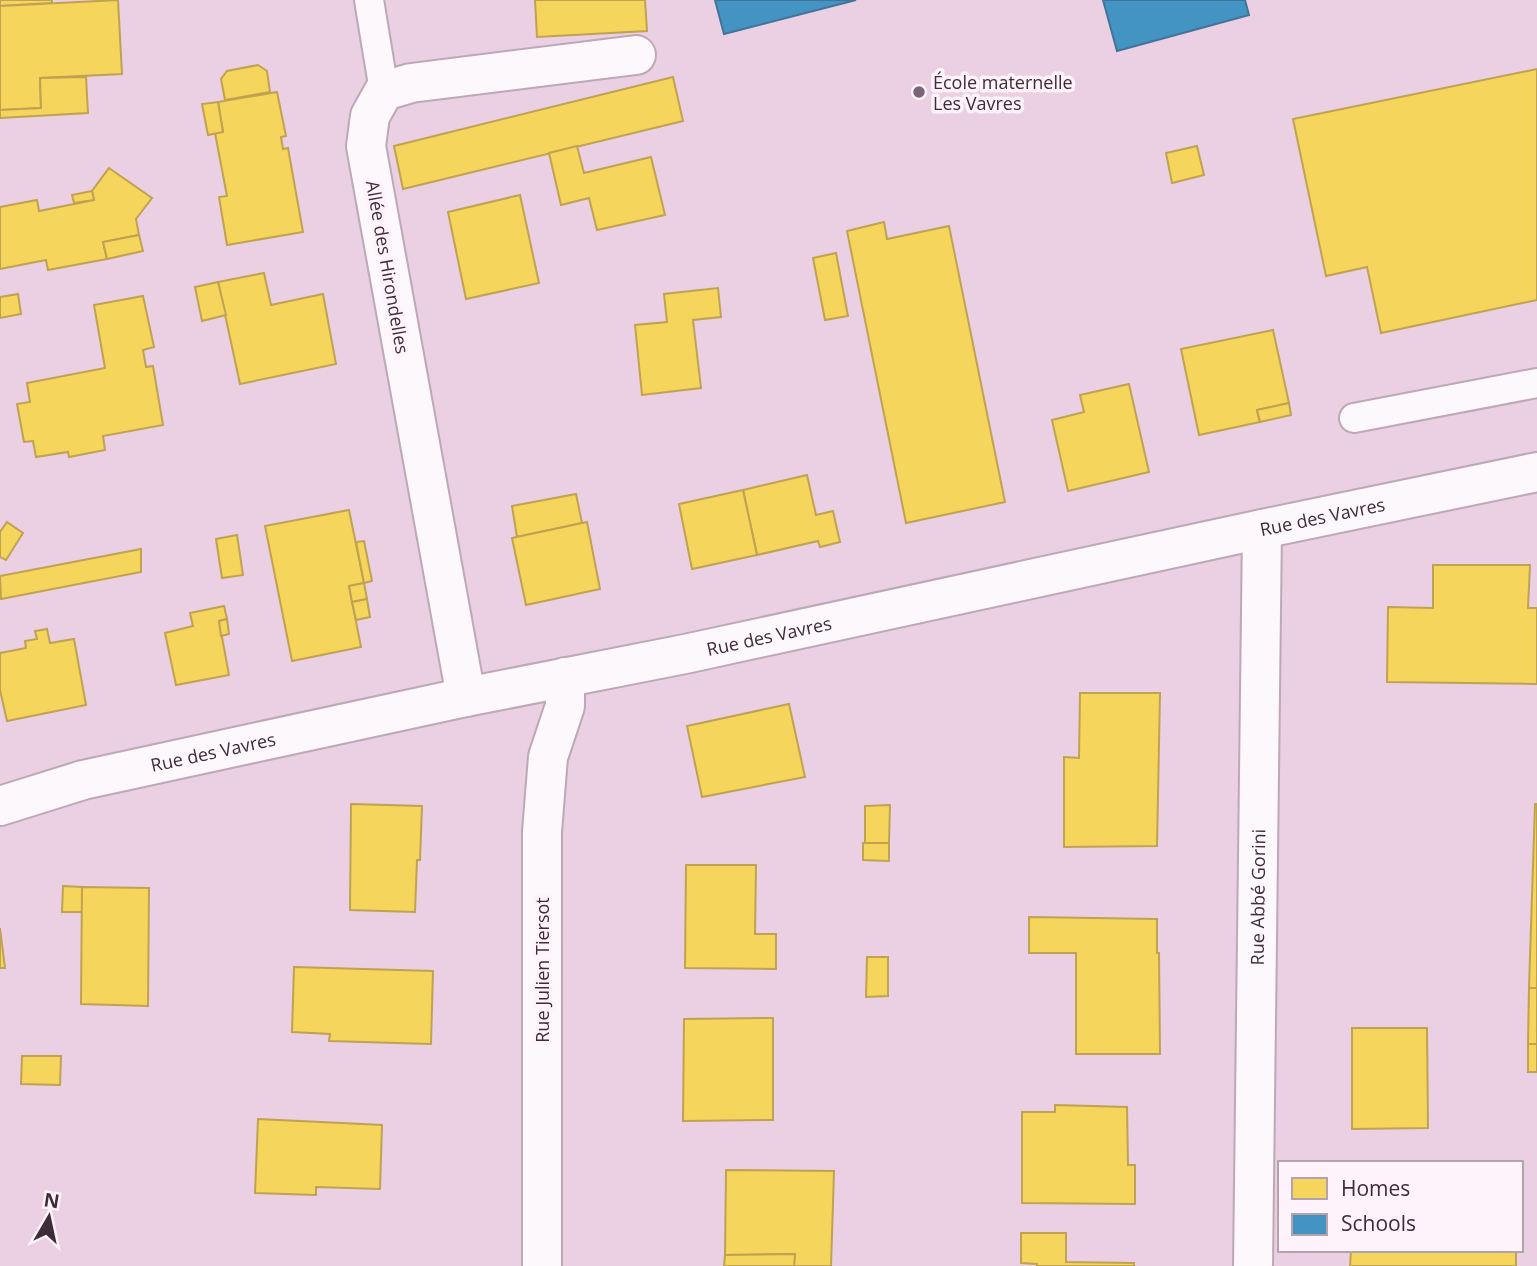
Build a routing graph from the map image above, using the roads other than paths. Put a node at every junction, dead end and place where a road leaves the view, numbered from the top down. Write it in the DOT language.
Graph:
graph roads {
  1 [pos="369,0"];
  2 [pos="636,55"];
  3 [pos="384,91"];
  4 [pos="1537,383"];
  5 [pos="1354,418"];
  6 [pos="1537,472"];
  7 [pos="1262,529"];
  8 [pos="565,677"];
  9 [pos="466,697"];
  10 [pos="0,806"];
  11 [pos="542,1266"];
  12 [pos="1253,1266"];
  1 -- 3 [label="lane"];
  2 -- 3 [label="street"];
  3 -- 9 [label="street, Allée des Hirondelles"];
  4 -- 5 [label="lane"];
  6 -- 7 [label="street, Rue des Vavres"];
  7 -- 8 [label="street, Rue des Vavres"];
  7 -- 12 [label="street, Rue Abbé Gorini"];
  8 -- 9 [label="street, Rue des Vavres"];
  8 -- 11 [label="street, Rue Julien Tiersot"];
  9 -- 10 [label="street, Rue des Vavres"];
}
